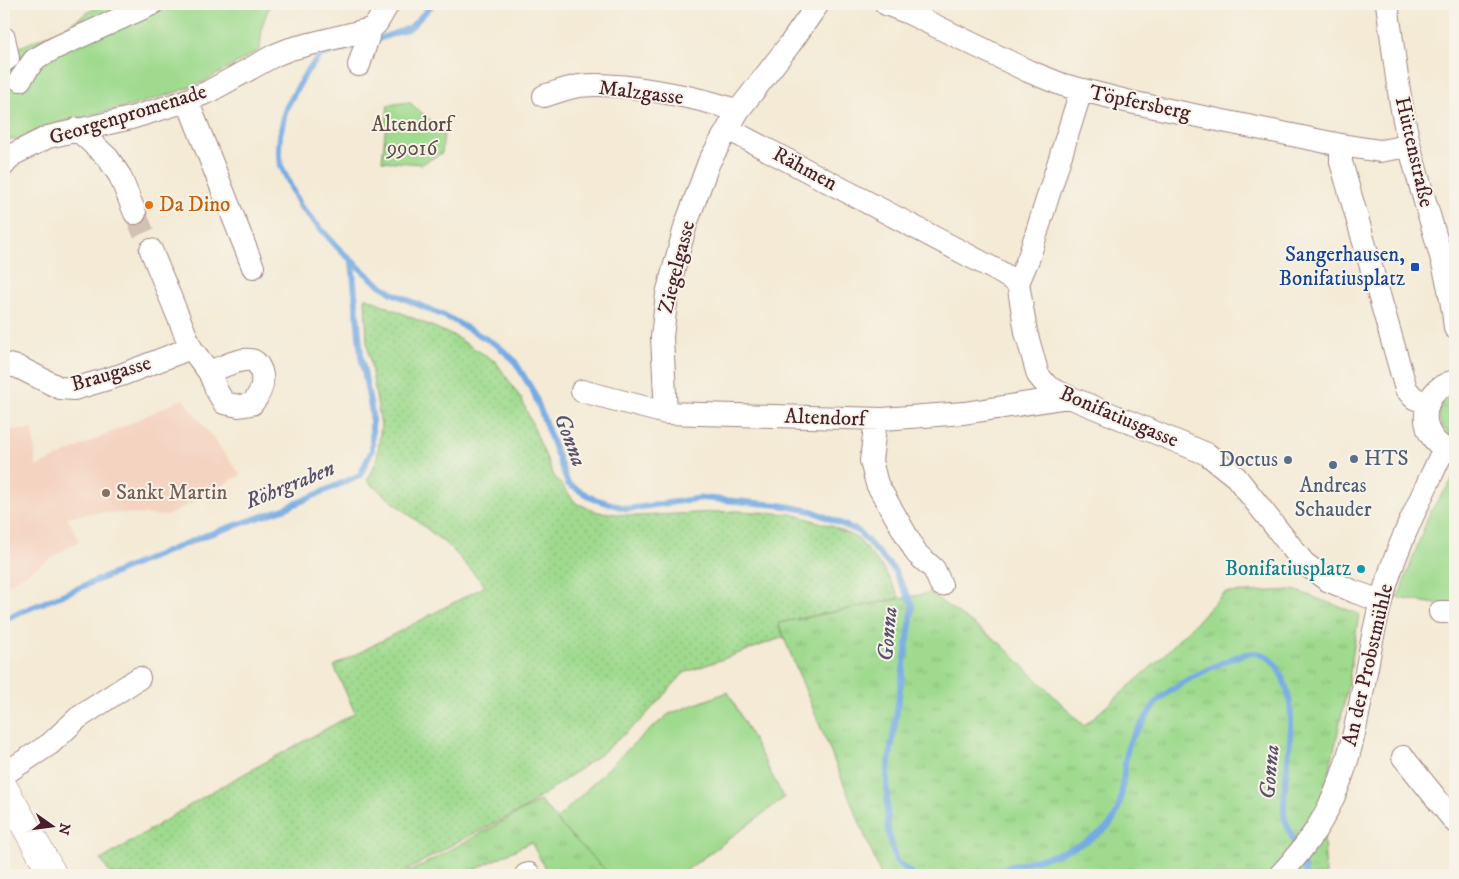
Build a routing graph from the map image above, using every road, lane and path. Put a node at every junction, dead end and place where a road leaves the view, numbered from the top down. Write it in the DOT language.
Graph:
graph roads {
  1 [pos="152,4"];
  2 [pos="388,4"];
  3 [pos="818,4"];
  4 [pos="886,4"];
  5 [pos="1387,4"];
  6 [pos="910,8"];
  7 [pos="367,33"];
  8 [pos="360,65"];
  9 [pos="20,80"];
  10 [pos="1081,91"];
  11 [pos="544,96"];
  12 [pos="187,100"];
  13 [pos="733,120"];
  14 [pos="77,129"];
  15 [pos="1341,145"];
  16 [pos="1409,146"];
  17 [pos="4,165"];
  18 [pos="135,213"];
  19 [pos="1447,245"];
  20 [pos="151,250"];
  21 [pos="253,267"];
  22 [pos="1018,283"];
  23 [pos="1455,328"];
  24 [pos="192,348"];
  25 [pos="4,364"];
  26 [pos="208,372"];
  27 [pos="1455,381"];
  28 [pos="582,391"];
  29 [pos="1069,397"];
  30 [pos="1428,404"];
  31 [pos="666,413"];
  32 [pos="876,419"];
  33 [pos="1450,450"];
  34 [pos="941,585"];
  35 [pos="1381,601"];
  36 [pos="139,678"];
  37 [pos="1403,757"];
  38 [pos="4,774"];
  39 [pos="4,788"];
  40 [pos="1455,822"];
  41 [pos="1286,868"];
  42 [pos="53,875"];
  1 -- 9 [label="street"];
  2 -- 7 [label="street"];
  3 -- 13 [label="street"];
  4 -- 6 [label="street, Töpfersberg"];
  5 -- 16 [label="street, Hüttenstraße"];
  6 -- 10 [label="street, Töpfersberg"];
  7 -- 8 [label="street"];
  7 -- 12 [label="street, Georgenpromenade"];
  10 -- 15 [label="street, Töpfersberg"];
  10 -- 22 [label="street"];
  11 -- 13 [label="street, Malzgasse"];
  12 -- 14 [label="street, Georgenpromenade"];
  12 -- 21 [label="street"];
  13 -- 22 [label="street, Rähmen"];
  13 -- 31 [label="street, Ziegelgasse"];
  14 -- 17 [label="street, Georgenpromenade"];
  14 -- 18 [label="street"];
  15 -- 16 [label="street, Töpfersberg"];
  15 -- 30 [label="street"];
  16 -- 19 [label="street, Hüttenstraße"];
  19 -- 23 [label="street, Hüttenstraße"];
  20 -- 24 [label="street"];
  22 -- 29 [label="street, Bonifatiusgasse"];
  24 -- 25 [label="street, Braugasse"];
  24 -- 26 [label="street"];
  27 -- 30 [label="street"];
  28 -- 31 [label="street, Altendorf"];
  29 -- 32 [label="street, Altendorf"];
  29 -- 35 [label="street, Bonifatiusgasse"];
  30 -- 33 [label="street"];
  31 -- 32 [label="street, Altendorf"];
  32 -- 34 [label="street"];
  33 -- 35 [label="street, An der Probstmühle"];
  35 -- 41 [label="street, An der Probstmühle"];
  36 -- 38 [label="street"];
  37 -- 40 [label="street"];
  39 -- 42 [label="main road"];
}
